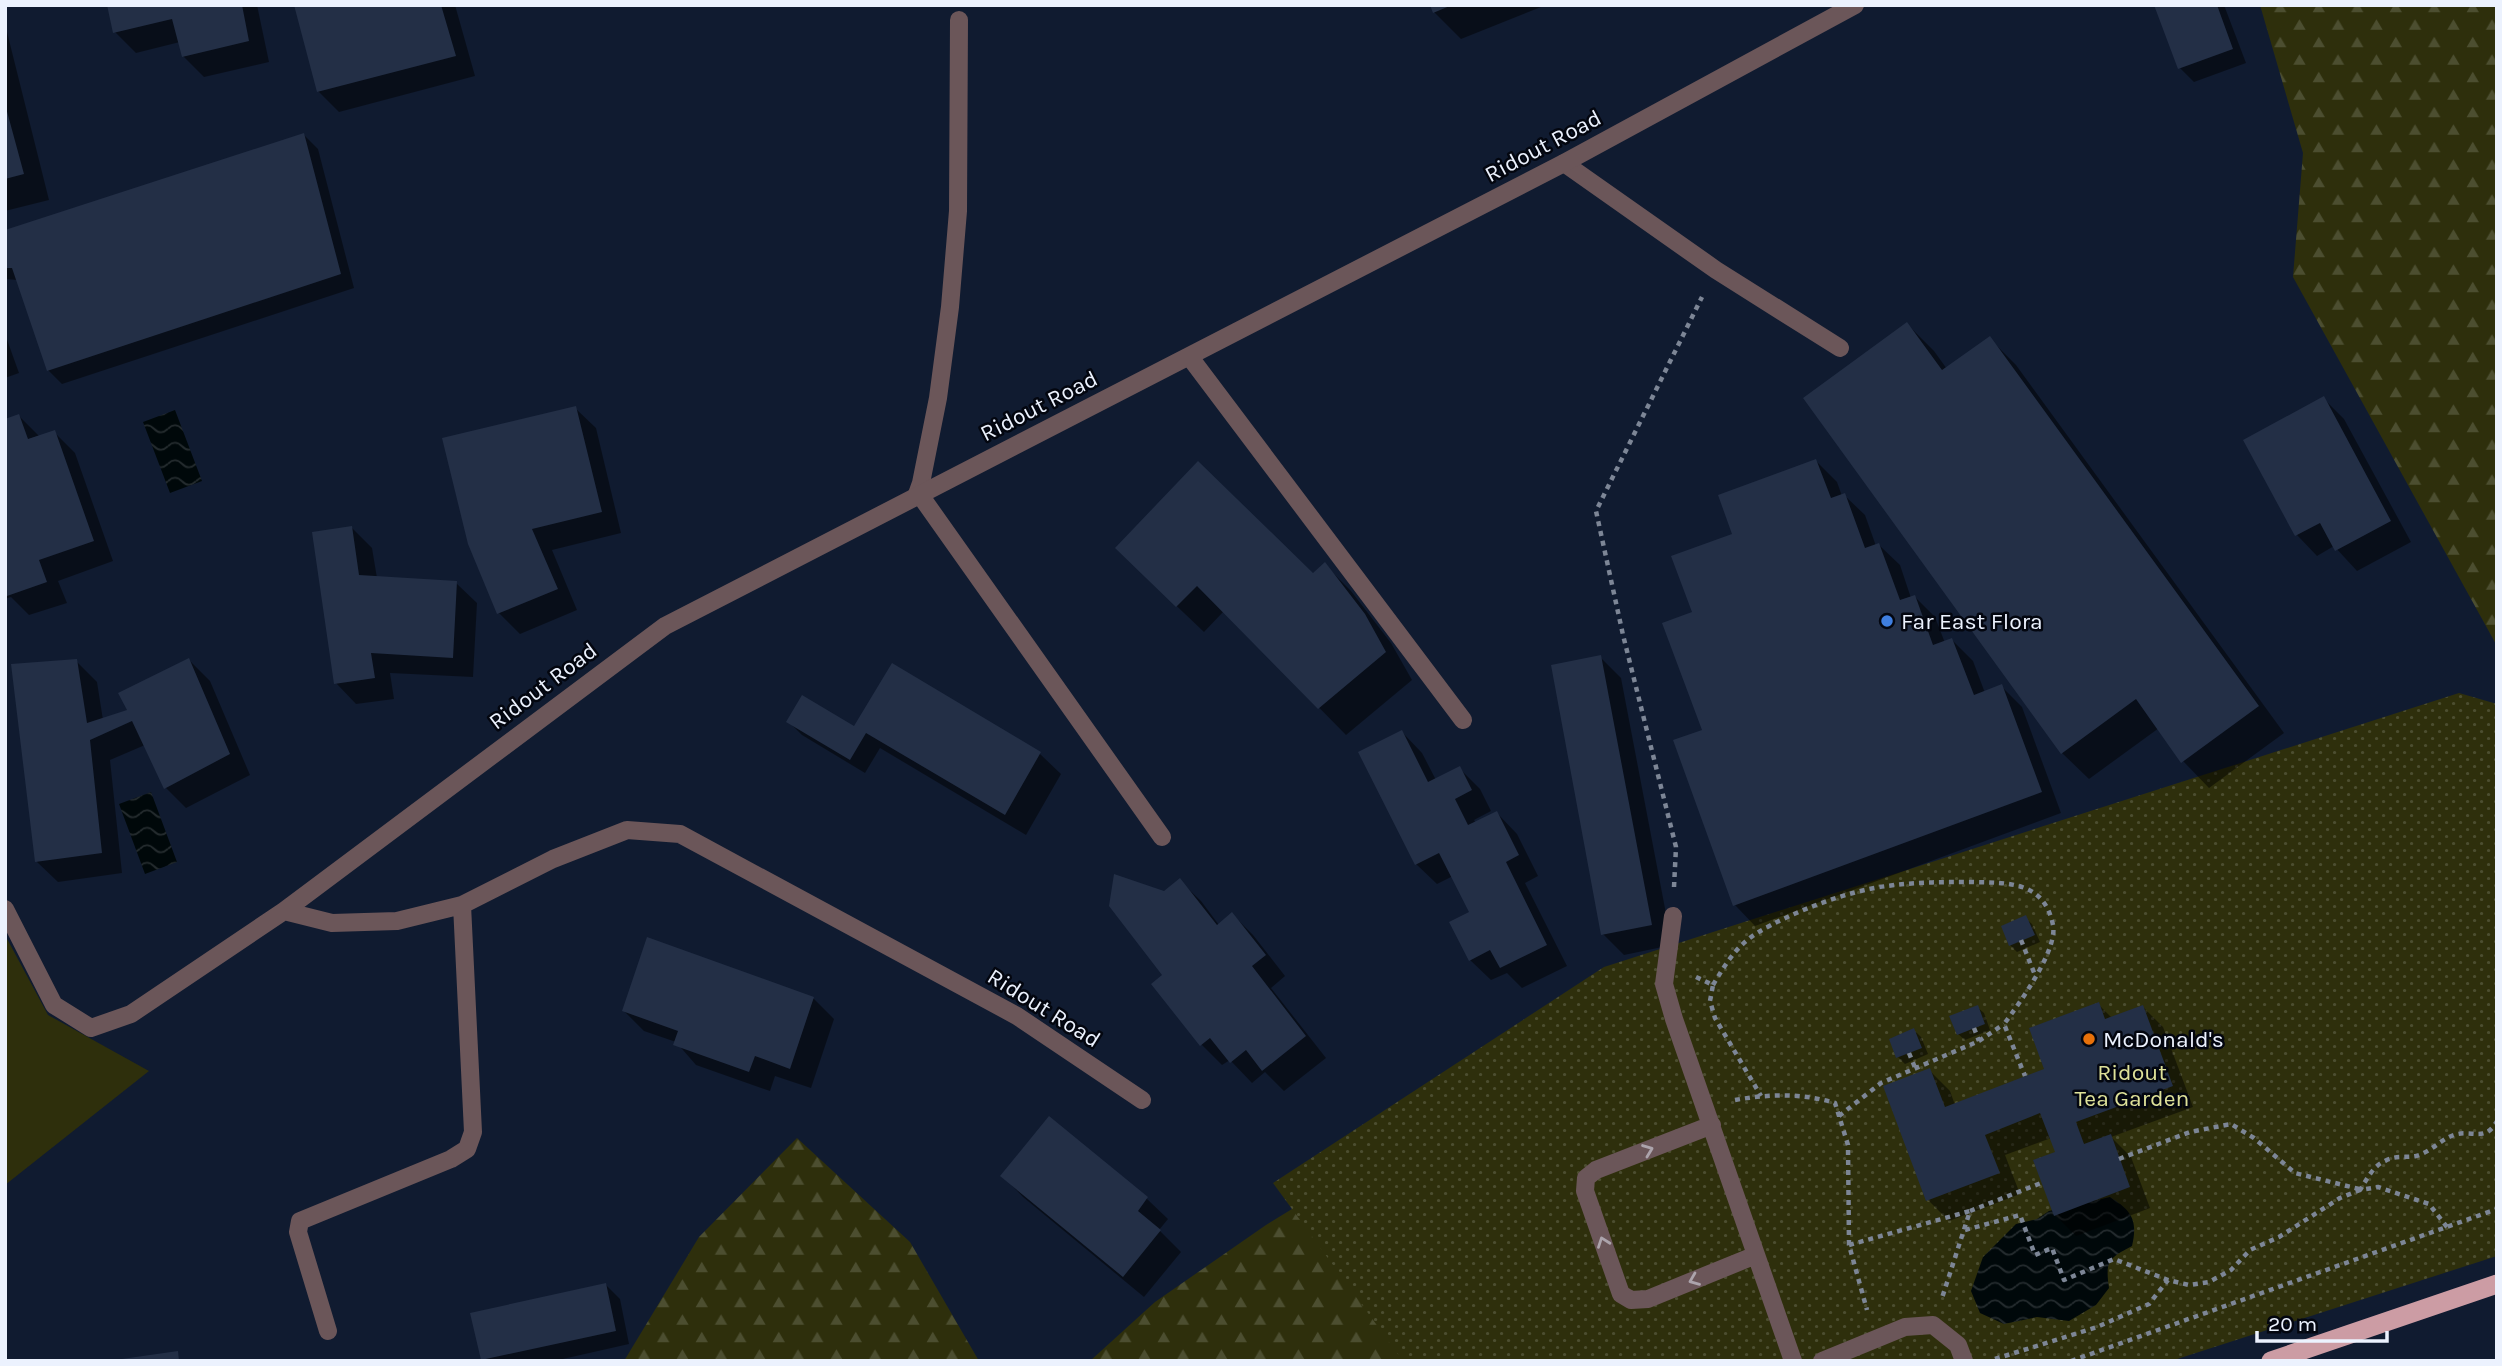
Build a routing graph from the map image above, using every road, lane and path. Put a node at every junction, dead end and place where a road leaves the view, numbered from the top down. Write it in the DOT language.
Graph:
graph roads {
  1 [pos="1855,5"];
  2 [pos="959,20"];
  3 [pos="1564,163"];
  4 [pos="1716,270"];
  5 [pos="1840,348"];
  6 [pos="1189,356"];
  7 [pos="918,496"];
  8 [pos="1463,720"];
  9 [pos="1162,838"];
  10 [pos="462,905"];
  11 [pos="5,909"];
  12 [pos="284,911"];
  13 [pos="1673,916"];
  14 [pos="2021,940"];
  15 [pos="2035,976"];
  16 [pos="1664,984"];
  17 [pos="1713,985"];
  18 [pos="2004,1024"];
  19 [pos="1974,1028"];
  20 [pos="1979,1041"];
  21 [pos="1909,1053"];
  22 [pos="1916,1069"];
  23 [pos="2025,1076"];
  24 [pos="1761,1096"];
  25 [pos="1142,1100"];
  26 [pos="1839,1116"];
  27 [pos="1709,1117"];
  28 [pos="2497,1121"];
  29 [pos="2119,1159"];
  30 [pos="2041,1183"];
  31 [pos="2360,1189"];
  32 [pos="2497,1209"];
  33 [pos="1970,1211"];
  34 [pos="2447,1227"];
  35 [pos="1965,1230"];
  36 [pos="1849,1245"];
  37 [pos="1756,1255"];
  38 [pos="2168,1280"];
  39 [pos="2497,1284"];
  40 [pos="1933,1325"];
  41 [pos="328,1331"];
  42 [pos="1874,1338"];
  43 [pos="1793,1361"];
  44 [pos="1822,1361"];
  45 [pos="1964,1361"];
  46 [pos="1990,1361"];
  47 [pos="2071,1361"];
  48 [pos="2271,1361"];
  1 -- 3 [label="street, Ridout Road"];
  2 -- 7 [label="street"];
  3 -- 4 [label="street"];
  3 -- 6 [label="street, Ridout Road"];
  4 -- 5 [label="street"];
  4 -- 13 [label="path"];
  6 -- 7 [label="street, Ridout Road"];
  6 -- 8 [label="street"];
  7 -- 9 [label="street"];
  7 -- 12 [label="street, Ridout Road"];
  10 -- 12 [label="street, Ridout Road"];
  10 -- 25 [label="street, Ridout Road"];
  10 -- 41 [label="street"];
  11 -- 12 [label="street, Ridout Road"];
  13 -- 16 [label="street"];
  14 -- 15 [label="path"];
  15 -- 17 [label="path"];
  15 -- 18 [label="path"];
  16 -- 17 [label="path"];
  16 -- 27 [label="street"];
  17 -- 24 [label="path"];
  18 -- 20 [label="path"];
  18 -- 23 [label="path"];
  19 -- 20 [label="path"];
  20 -- 22 [label="path"];
  21 -- 22 [label="path"];
  22 -- 26 [label="path"];
  24 -- 26 [label="path"];
  24 -- 27 [label="path"];
  26 -- 36 [label="path"];
  27 -- 37 [label="street"];
  37 -- 27 [label="street, one-way"];
  28 -- 31 [label="path"];
  29 -- 31 [label="path"];
  30 -- 33 [label="path"];
  31 -- 34 [label="path"];
  31 -- 38 [label="path"];
  32 -- 34 [label="path"];
  33 -- 35 [label="path"];
  33 -- 36 [label="path"];
  34 -- 47 [label="path"];
  35 -- 38 [label="path"];
  35 -- 40 [label="path"];
  36 -- 42 [label="path"];
  37 -- 43 [label="street"];
  38 -- 46 [label="path"];
  39 -- 48 [label="highway"];
  40 -- 42 [label="street"];
  40 -- 45 [label="street"];
  42 -- 44 [label="street"];
}
